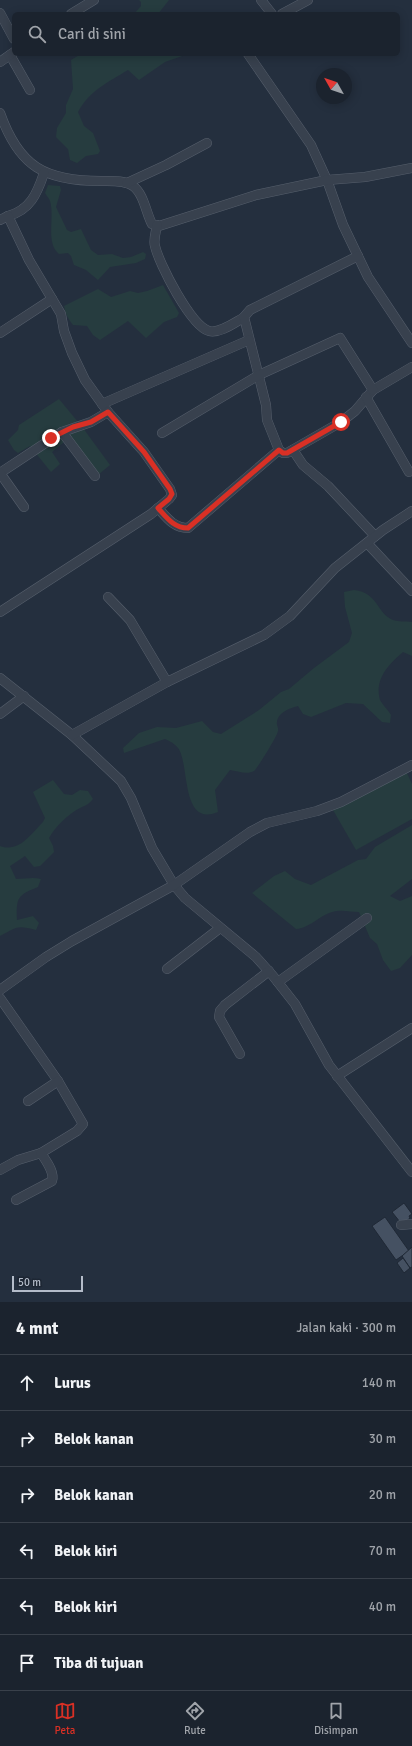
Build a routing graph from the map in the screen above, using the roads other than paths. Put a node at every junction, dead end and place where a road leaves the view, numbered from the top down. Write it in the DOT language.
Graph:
graph roads {
  1 [pos="94,0"];
  2 [pos="260,0"];
  3 [pos="308,0"];
  4 [pos="74,12"];
  5 [pos="270,12"];
  6 [pos="286,12"];
  7 [pos="0,13"];
  8 [pos="12,35"];
  9 [pos="12,53"];
  10 [pos="13,56"];
  11 [pos="249,56"];
  12 [pos="0,62"];
  13 [pos="30,90"];
  14 [pos="0,114"];
  15 [pos="207,143"];
  16 [pos="411,171"];
  17 [pos="44,173"];
  18 [pos="327,180"];
  19 [pos="127,183"];
  20 [pos="4,218"];
  21 [pos="157,225"];
  22 [pos="358,256"];
  23 [pos="52,299"];
  24 [pos="244,318"];
  25 [pos="0,333"];
  26 [pos="249,340"];
  27 [pos="412,343"];
  28 [pos="412,367"];
  29 [pos="259,375"];
  30 [pos="370,394"];
  31 [pos="102,404"];
  32 [pos="108,412"];
  33 [pos="62,432"];
  34 [pos="162,433"];
  35 [pos="279,450"];
  36 [pos="293,450"];
  37 [pos="409,472"];
  38 [pos="0,473"];
  39 [pos="95,476"];
  40 [pos="24,507"];
  41 [pos="158,508"];
  42 [pos="412,511"];
  43 [pos="375,536"];
  44 [pos="366,543"];
  45 [pos="412,591"];
  46 [pos="108,597"];
  47 [pos="0,612"];
  48 [pos="0,678"];
  49 [pos="167,682"];
  50 [pos="24,696"];
  51 [pos="0,714"];
  52 [pos="72,735"];
  53 [pos="412,765"];
  54 [pos="174,885"];
  55 [pos="367,918"];
  56 [pos="220,928"];
  57 [pos="166,969"];
  58 [pos="269,971"];
  59 [pos="278,982"];
  60 [pos="0,990"];
  61 [pos="0,998"];
  62 [pos="412,1028"];
  63 [pos="240,1054"];
  64 [pos="337,1076"];
  65 [pos="58,1081"];
  66 [pos="28,1100"];
  67 [pos="41,1153"];
  68 [pos="0,1170"];
  69 [pos="412,1172"];
  70 [pos="16,1200"];
  71 [pos="412,1224"];
  72 [pos="401,1225"];
  1 -- 4 [label="street"];
  2 -- 5 [label="street"];
  3 -- 6 [label="street"];
  7 -- 8 [label="street"];
  9 -- 12 [label="street"];
  10 -- 13 [label="street"];
  11 -- 18 [label="street"];
  14 -- 17 [label="street"];
  15 -- 19 [label="street"];
  16 -- 18 [label="street"];
  17 -- 19 [label="street"];
  17 -- 20 [label="street"];
  18 -- 21 [label="street"];
  18 -- 22 [label="street"];
  19 -- 21 [label="street"];
  20 -- 23 [label="street"];
  21 -- 24 [label="street"];
  22 -- 24 [label="street"];
  22 -- 27 [label="street"];
  23 -- 25 [label="street"];
  23 -- 31 [label="street"];
  24 -- 26 [label="street"];
  26 -- 29 [label="street"];
  26 -- 31 [label="street"];
  28 -- 30 [label="street"];
  29 -- 30 [label="street"];
  29 -- 34 [label="street"];
  29 -- 35 [label="street"];
  30 -- 36 [label="street"];
  30 -- 37 [label="street"];
  31 -- 32 [label="street"];
  32 -- 33 [label="street"];
  32 -- 41 [label="street"];
  33 -- 38 [label="street"];
  33 -- 39 [label="street"];
  35 -- 36 [label="street"];
  35 -- 41 [label="street"];
  36 -- 43 [label="street"];
  38 -- 40 [label="street"];
  41 -- 47 [label="street"];
  42 -- 43 [label="street"];
  43 -- 44 [label="street"];
  44 -- 45 [label="street"];
  44 -- 49 [label="street"];
  46 -- 49 [label="street"];
  48 -- 50 [label="street"];
  49 -- 52 [label="street"];
  50 -- 51 [label="street"];
  50 -- 52 [label="street"];
  52 -- 54 [label="street"];
  53 -- 54 [label="street"];
  54 -- 56 [label="street"];
  54 -- 60 [label="street"];
  55 -- 59 [label="street"];
  56 -- 57 [label="street"];
  56 -- 58 [label="street"];
  58 -- 59 [label="street"];
  58 -- 63 [label="street"];
  59 -- 64 [label="street"];
  61 -- 65 [label="street"];
  62 -- 64 [label="street"];
  64 -- 69 [label="street"];
  65 -- 66 [label="street"];
  65 -- 67 [label="street"];
  67 -- 68 [label="street"];
  67 -- 70 [label="street"];
  71 -- 72 [label="street"];
}
